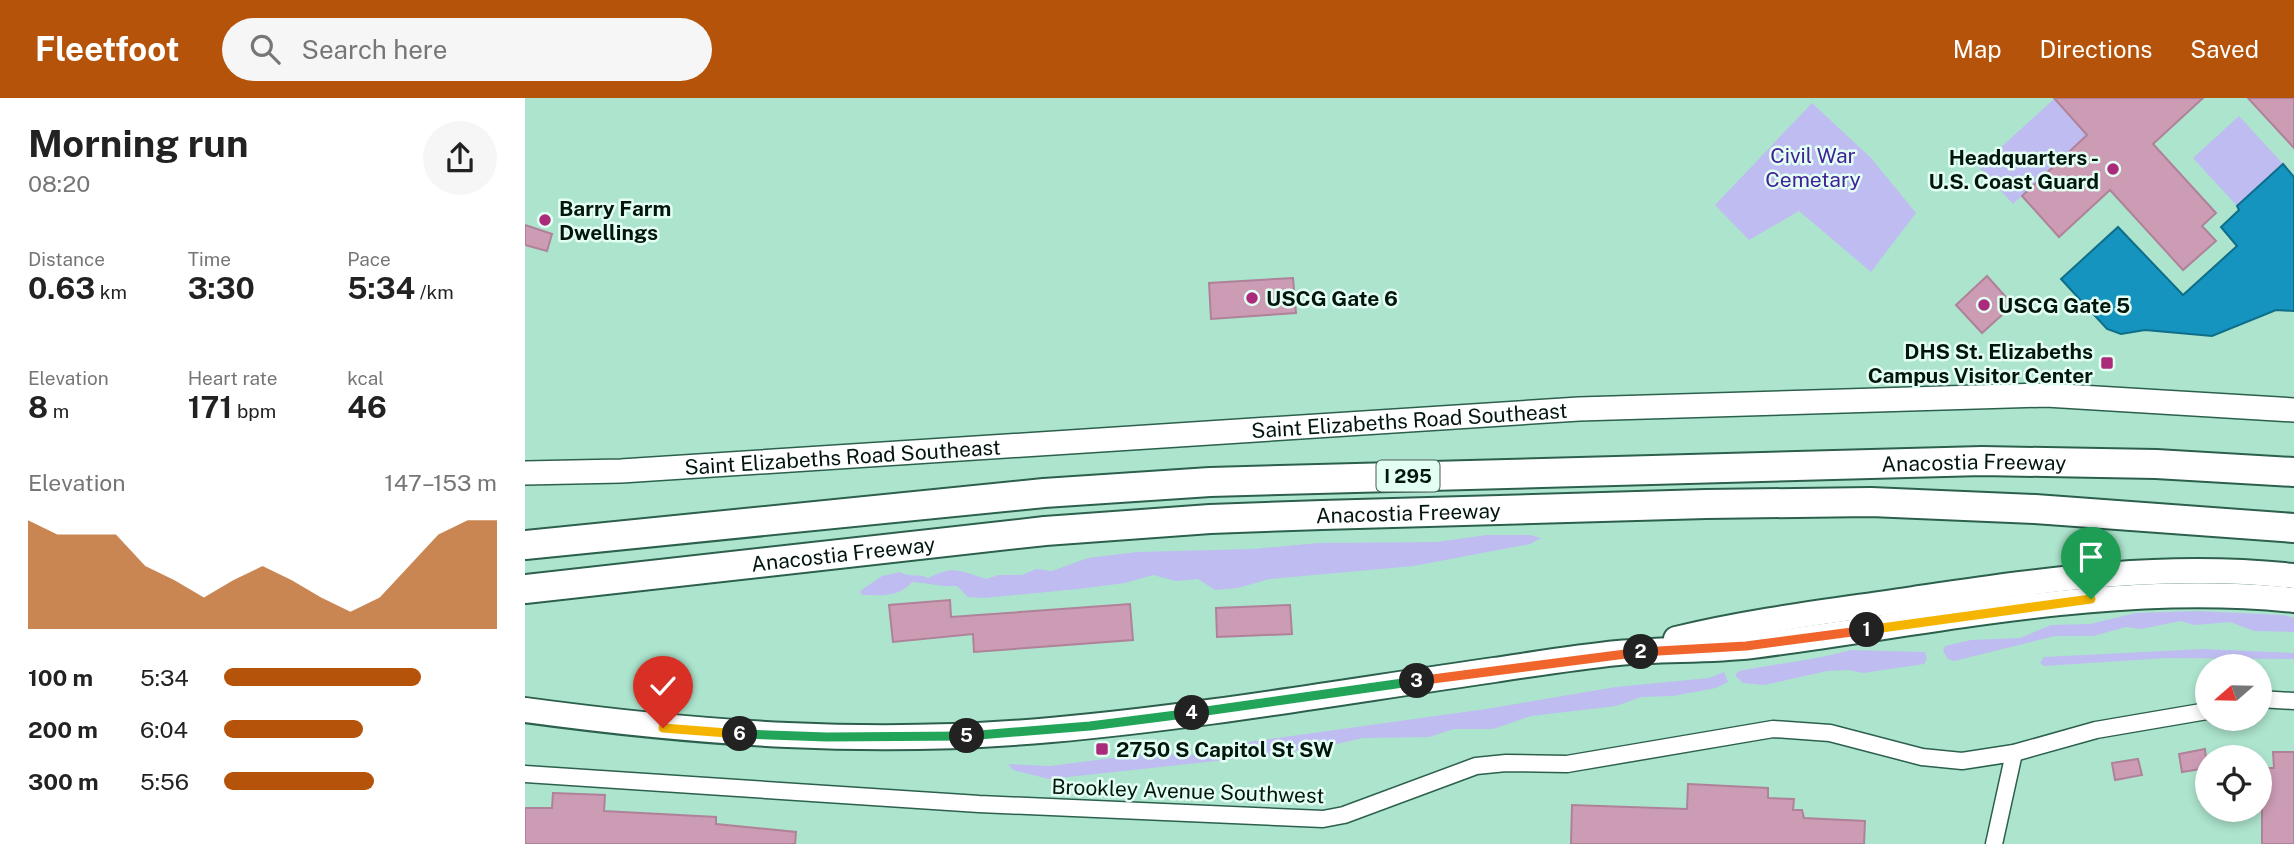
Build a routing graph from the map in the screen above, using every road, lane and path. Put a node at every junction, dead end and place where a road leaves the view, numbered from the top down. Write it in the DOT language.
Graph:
graph roads {
  1 [pos="2294,410"];
  2 [pos="2294,472"];
  3 [pos="525,473"];
  4 [pos="2201,523"];
  5 [pos="2294,528"];
  6 [pos="2294,541"];
  7 [pos="525,545"];
  8 [pos="2294,576"];
  9 [pos="525,589"];
  10 [pos="2294,600"];
  11 [pos="1618,653"];
  12 [pos="2272,700"];
  13 [pos="2294,701"];
  14 [pos="525,710"];
  15 [pos="2195,713"];
  16 [pos="2014,753"];
  17 [pos="525,774"];
  18 [pos="1994,844"];
  1 -- 3 [label="main road, Saint Elizabeths Road Southeast"];
  2 -- 7 [label="highway, Anacostia Freeway / I 295"];
  4 -- 5 [label="highway, Anacostia Freeway / I 295"];
  4 -- 6 [label="highway"];
  4 -- 9 [label="highway, Anacostia Freeway / I 295"];
  8 -- 11 [label="main road"];
  10 -- 11 [label="main road"];
  11 -- 14 [label="main road"];
  12 -- 13 [label="street"];
  15 -- 16 [label="street, Brookley Avenue Southwest"];
  16 -- 17 [label="street, Brookley Avenue Southwest"];
  16 -- 18 [label="street"];
}
